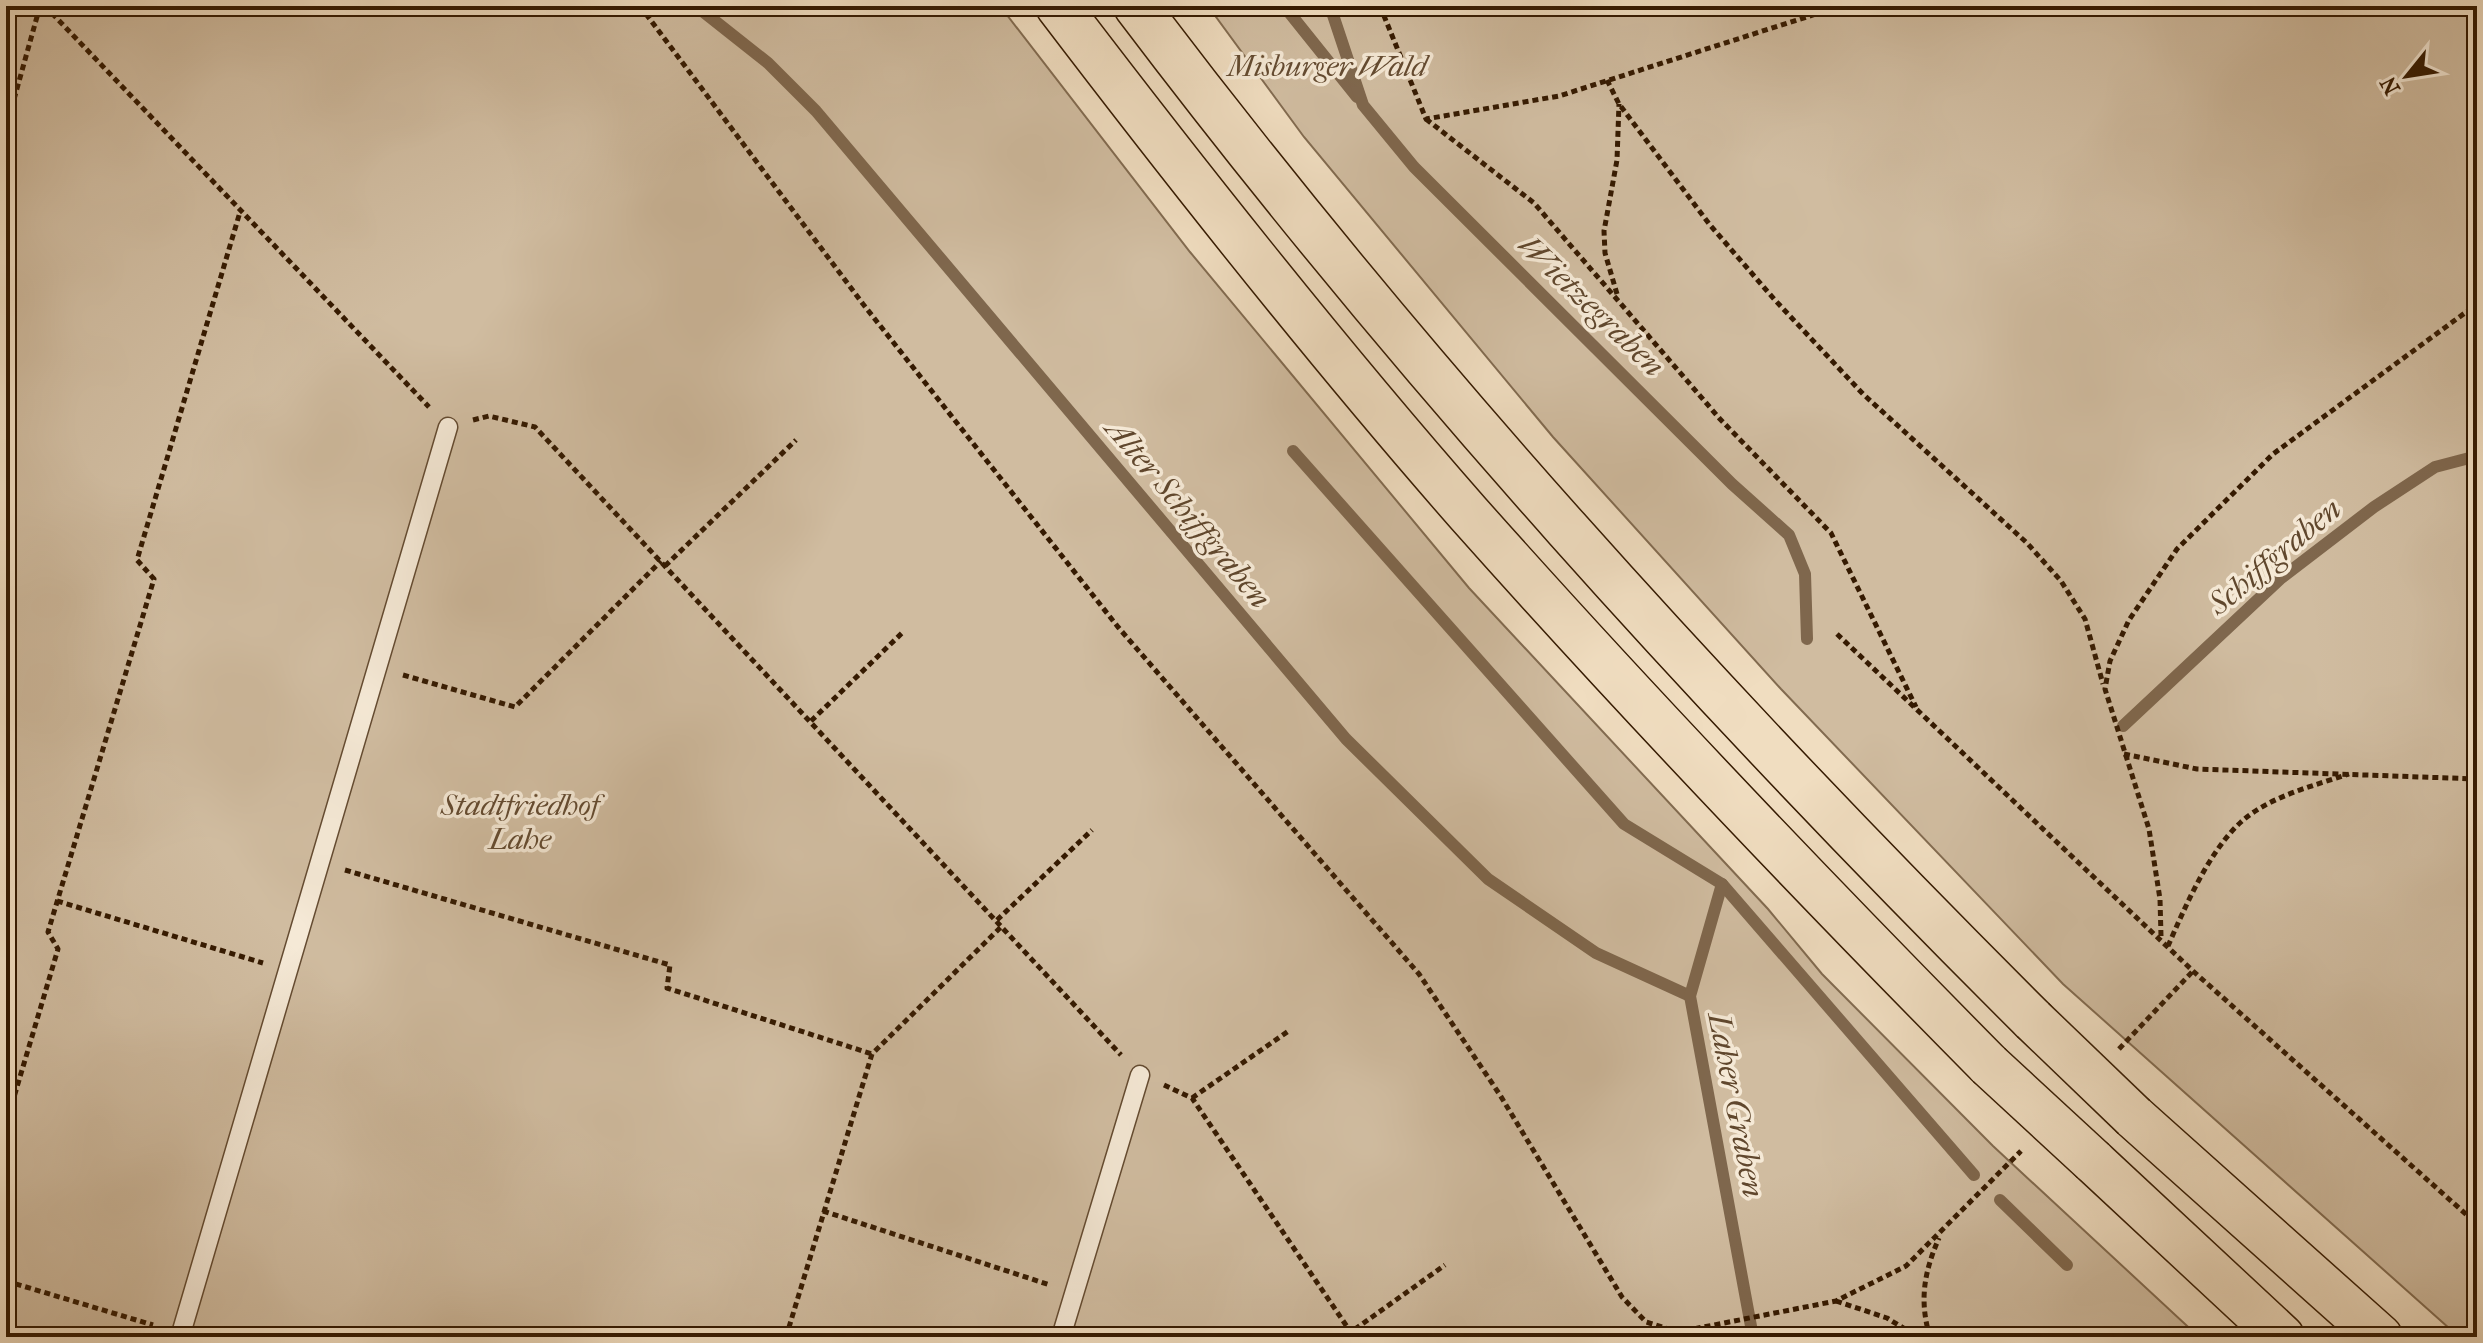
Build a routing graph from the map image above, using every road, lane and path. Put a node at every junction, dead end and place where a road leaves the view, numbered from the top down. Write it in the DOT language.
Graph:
graph roads {
  1 [pos="43,6"];
  2 [pos="640,6"];
  3 [pos="1058,6"];
  4 [pos="1136,6"];
  5 [pos="1380,6"];
  6 [pos="1841,6"];
  7 [pos="1607,80"];
  8 [pos="1619,104"];
  9 [pos="1426,119"];
  10 [pos="6,128"];
  11 [pos="241,212"];
  12 [pos="1618,299"];
  13 [pos="2477,304"];
  14 [pos="448,427"];
  15 [pos="796,440"];
  16 [pos="663,564"];
  17 [pos="902,633"];
  18 [pos="1837,634"];
  19 [pos="379,668"];
  20 [pos="2105,689"];
  21 [pos="1918,710"];
  22 [pos="811,721"];
  23 [pos="2123,754"];
  24 [pos="2354,772"];
  25 [pos="2477,779"];
  26 [pos="1092,830"];
  27 [pos="321,863"];
  28 [pos="57,901"];
  29 [pos="997,920"];
  30 [pos="1003,925"];
  31 [pos="2161,938"];
  32 [pos="2168,946"];
  33 [pos="289,970"];
  34 [pos="2193,971"];
  35 [pos="1290,1030"];
  36 [pos="2122,1046"];
  37 [pos="872,1054"];
  38 [pos="1140,1075"];
  39 [pos="1192,1098"];
  40 [pos="6,1124"];
  41 [pos="2012,1160"];
  42 [pos="823,1211"];
  43 [pos="2477,1224"];
  44 [pos="1942,1233"];
  45 [pos="1445,1265"];
  46 [pos="6,1281"];
  47 [pos="1072,1292"];
  48 [pos="1836,1301"];
  49 [pos="180,1335"];
  50 [pos="1351,1335"];
  51 [pos="786,1337"];
  52 [pos="1061,1337"];
  53 [pos="1918,1337"];
  54 [pos="1930,1337"];
  55 [pos="2282,1337"];
  56 [pos="2380,1337"];
  1 -- 10 [label="path"];
  1 -- 11 [label="path"];
  2 -- 48 [label="path"];
  3 -- 55 [label="highway, bridge"];
  4 -- 56 [label="highway, bridge"];
  5 -- 9 [label="path"];
  6 -- 7 [label="path"];
  7 -- 8 [label="path"];
  7 -- 9 [label="path"];
  8 -- 12 [label="path"];
  8 -- 20 [label="path"];
  9 -- 12 [label="path"];
  11 -- 14 [label="path"];
  11 -- 28 [label="path"];
  12 -- 21 [label="path"];
  13 -- 20 [label="path"];
  14 -- 16 [label="path"];
  14 -- 19 [label="lane"];
  15 -- 16 [label="path"];
  16 -- 19 [label="path"];
  16 -- 22 [label="path"];
  17 -- 22 [label="path"];
  18 -- 21 [label="path"];
  19 -- 27 [label="lane"];
  20 -- 23 [label="path"];
  21 -- 31 [label="path"];
  22 -- 29 [label="path"];
  23 -- 24 [label="path"];
  23 -- 31 [label="path"];
  24 -- 25 [label="path"];
  24 -- 32 [label="path"];
  26 -- 29 [label="path"];
  27 -- 33 [label="lane"];
  27 -- 37 [label="path"];
  28 -- 33 [label="path"];
  28 -- 40 [label="path"];
  29 -- 30 [label="path"];
  30 -- 37 [label="path"];
  30 -- 38 [label="path"];
  31 -- 32 [label="path"];
  32 -- 34 [label="path"];
  33 -- 49 [label="lane"];
  34 -- 36 [label="path"];
  34 -- 43 [label="path"];
  35 -- 39 [label="path"];
  37 -- 42 [label="path"];
  38 -- 39 [label="path"];
  38 -- 47 [label="lane"];
  39 -- 50 [label="path"];
  41 -- 44 [label="path"];
  42 -- 47 [label="path"];
  42 -- 51 [label="path"];
  44 -- 48 [label="path"];
  44 -- 54 [label="path"];
  45 -- 50 [label="path"];
  46 -- 49 [label="path"];
  47 -- 52 [label="lane"];
  48 -- 53 [label="path"];
}
